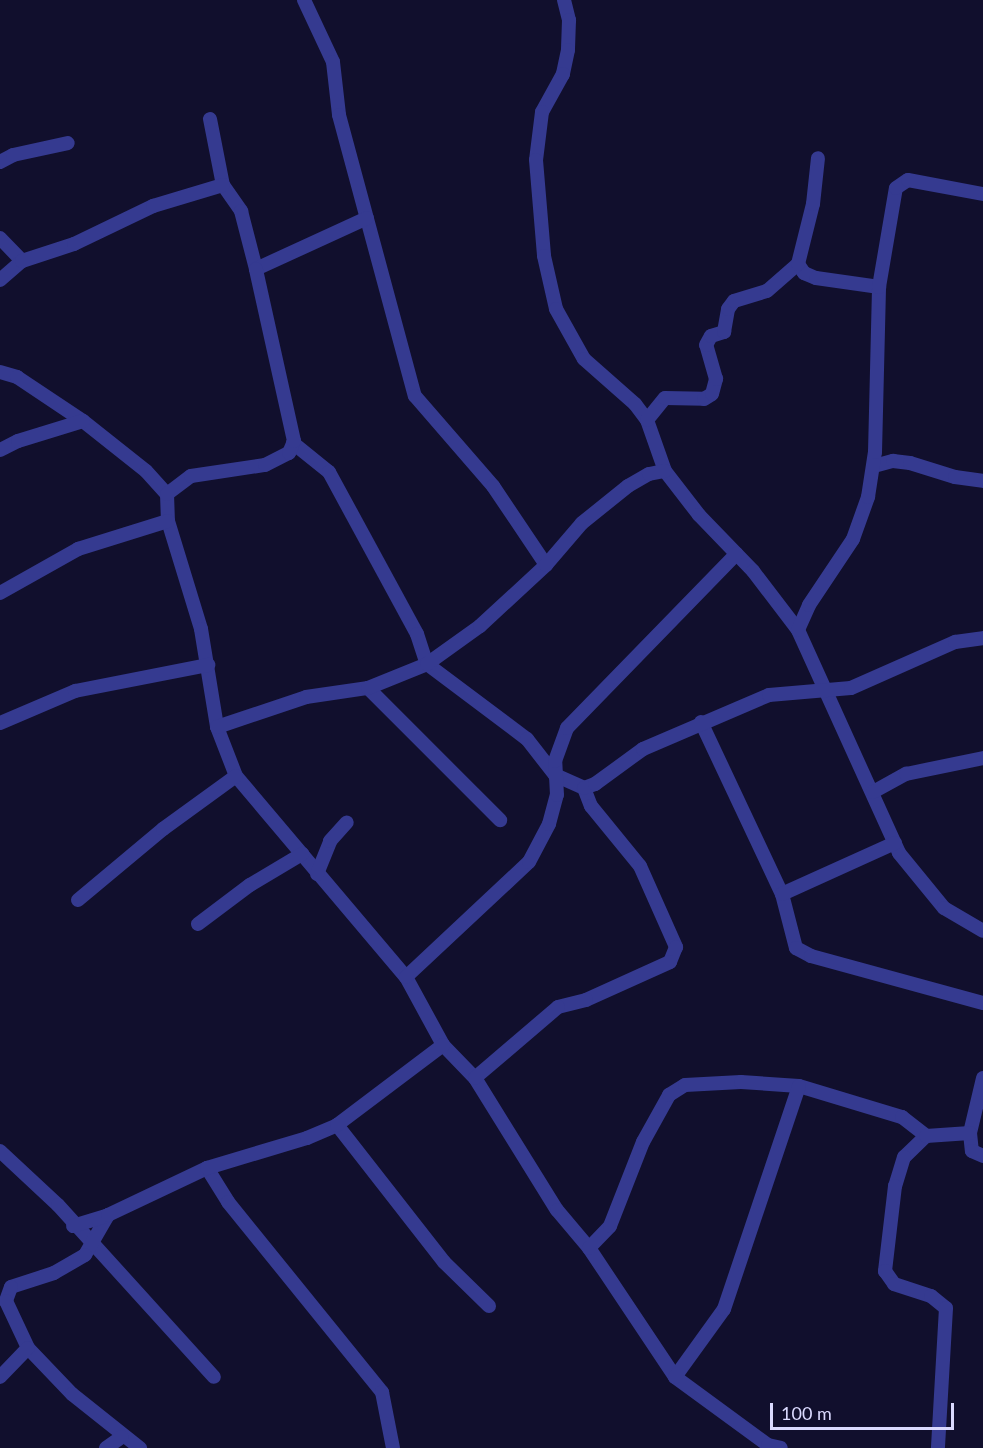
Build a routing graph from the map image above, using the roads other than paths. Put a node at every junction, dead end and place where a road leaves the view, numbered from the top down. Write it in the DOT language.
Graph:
graph roads {
  1 [pos="304,0"];
  2 [pos="564,0"];
  3 [pos="210,118"];
  4 [pos="68,143"];
  5 [pos="818,158"];
  6 [pos="0,162"];
  7 [pos="224,185"];
  8 [pos="983,194"];
  9 [pos="366,218"];
  10 [pos="0,238"];
  11 [pos="22,261"];
  12 [pos="798,264"];
  13 [pos="256,268"];
  14 [pos="0,280"];
  15 [pos="879,286"];
  16 [pos="0,372"];
  17 [pos="647,420"];
  18 [pos="83,421"];
  19 [pos="293,443"];
  20 [pos="0,450"];
  21 [pos="874,466"];
  22 [pos="665,471"];
  23 [pos="983,481"];
  24 [pos="167,494"];
  25 [pos="168,521"];
  26 [pos="736,554"];
  27 [pos="546,565"];
  28 [pos="0,593"];
  29 [pos="798,630"];
  30 [pos="983,638"];
  31 [pos="427,664"];
  32 [pos="208,665"];
  33 [pos="824,687"];
  34 [pos="368,688"];
  35 [pos="700,722"];
  36 [pos="0,723"];
  37 [pos="217,727"];
  38 [pos="983,758"];
  39 [pos="555,775"];
  40 [pos="236,776"];
  41 [pos="584,788"];
  42 [pos="873,792"];
  43 [pos="500,820"];
  44 [pos="347,822"];
  45 [pos="895,843"];
  46 [pos="302,854"];
  47 [pos="317,874"];
  48 [pos="782,894"];
  49 [pos="78,900"];
  50 [pos="198,924"];
  51 [pos="983,931"];
  52 [pos="406,978"];
  53 [pos="983,1004"];
  54 [pos="443,1045"];
  55 [pos="475,1078"];
  56 [pos="983,1078"];
  57 [pos="799,1086"];
  58 [pos="337,1125"];
  59 [pos="970,1132"];
  60 [pos="926,1136"];
  61 [pos="0,1151"];
  62 [pos="983,1156"];
  63 [pos="207,1168"];
  64 [pos="108,1215"];
  65 [pos="73,1226"];
  66 [pos="93,1244"];
  67 [pos="589,1248"];
  68 [pos="489,1306"];
  69 [pos="28,1348"];
  70 [pos="0,1377"];
  71 [pos="214,1377"];
  72 [pos="675,1377"];
  73 [pos="122,1437"];
  74 [pos="106,1448"];
  75 [pos="140,1448"];
  76 [pos="393,1448"];
  77 [pos="781,1448"];
  78 [pos="938,1448"];
  1 -- 9 [label="street"];
  2 -- 17 [label="street"];
  3 -- 7 [label="street"];
  4 -- 6 [label="street"];
  5 -- 12 [label="street"];
  7 -- 11 [label="street"];
  7 -- 13 [label="street"];
  8 -- 15 [label="street"];
  9 -- 13 [label="street"];
  9 -- 27 [label="street"];
  10 -- 11 [label="street"];
  11 -- 14 [label="street"];
  12 -- 15 [label="street"];
  12 -- 17 [label="street"];
  13 -- 19 [label="street"];
  15 -- 21 [label="street"];
  16 -- 18 [label="street"];
  17 -- 22 [label="street"];
  18 -- 20 [label="street"];
  18 -- 24 [label="street"];
  19 -- 24 [label="street"];
  19 -- 31 [label="street"];
  21 -- 23 [label="street"];
  21 -- 29 [label="street"];
  22 -- 26 [label="street"];
  22 -- 27 [label="street"];
  24 -- 25 [label="street"];
  25 -- 28 [label="street"];
  25 -- 32 [label="street"];
  26 -- 29 [label="street"];
  26 -- 39 [label="street"];
  27 -- 31 [label="street"];
  29 -- 33 [label="street"];
  30 -- 33 [label="street"];
  31 -- 34 [label="street"];
  31 -- 39 [label="street"];
  32 -- 36 [label="street"];
  32 -- 37 [label="street"];
  33 -- 35 [label="street"];
  33 -- 42 [label="street"];
  34 -- 37 [label="street"];
  34 -- 43 [label="street"];
  35 -- 41 [label="street"];
  35 -- 48 [label="street"];
  37 -- 40 [label="street"];
  38 -- 42 [label="street"];
  39 -- 41 [label="street"];
  39 -- 52 [label="street"];
  40 -- 46 [label="street"];
  40 -- 49 [label="street"];
  41 -- 55 [label="street"];
  42 -- 45 [label="street"];
  44 -- 47 [label="street"];
  45 -- 48 [label="street"];
  45 -- 51 [label="street"];
  46 -- 47 [label="street"];
  46 -- 50 [label="street"];
  47 -- 52 [label="street"];
  48 -- 53 [label="street"];
  52 -- 54 [label="street"];
  54 -- 55 [label="street"];
  54 -- 58 [label="street"];
  55 -- 67 [label="street"];
  56 -- 59 [label="street"];
  57 -- 60 [label="street"];
  57 -- 67 [label="street"];
  57 -- 72 [label="street"];
  58 -- 63 [label="street"];
  58 -- 68 [label="street"];
  59 -- 60 [label="street"];
  59 -- 62 [label="street"];
  60 -- 78 [label="street"];
  61 -- 65 [label="street"];
  63 -- 64 [label="street"];
  63 -- 76 [label="street"];
  64 -- 65 [label="street"];
  64 -- 66 [label="street"];
  65 -- 66 [label="street"];
  66 -- 69 [label="street"];
  66 -- 71 [label="street"];
  67 -- 72 [label="street"];
  69 -- 70 [label="street"];
  69 -- 73 [label="street"];
  72 -- 77 [label="street"];
  73 -- 74 [label="street"];
  73 -- 75 [label="street"];
}
